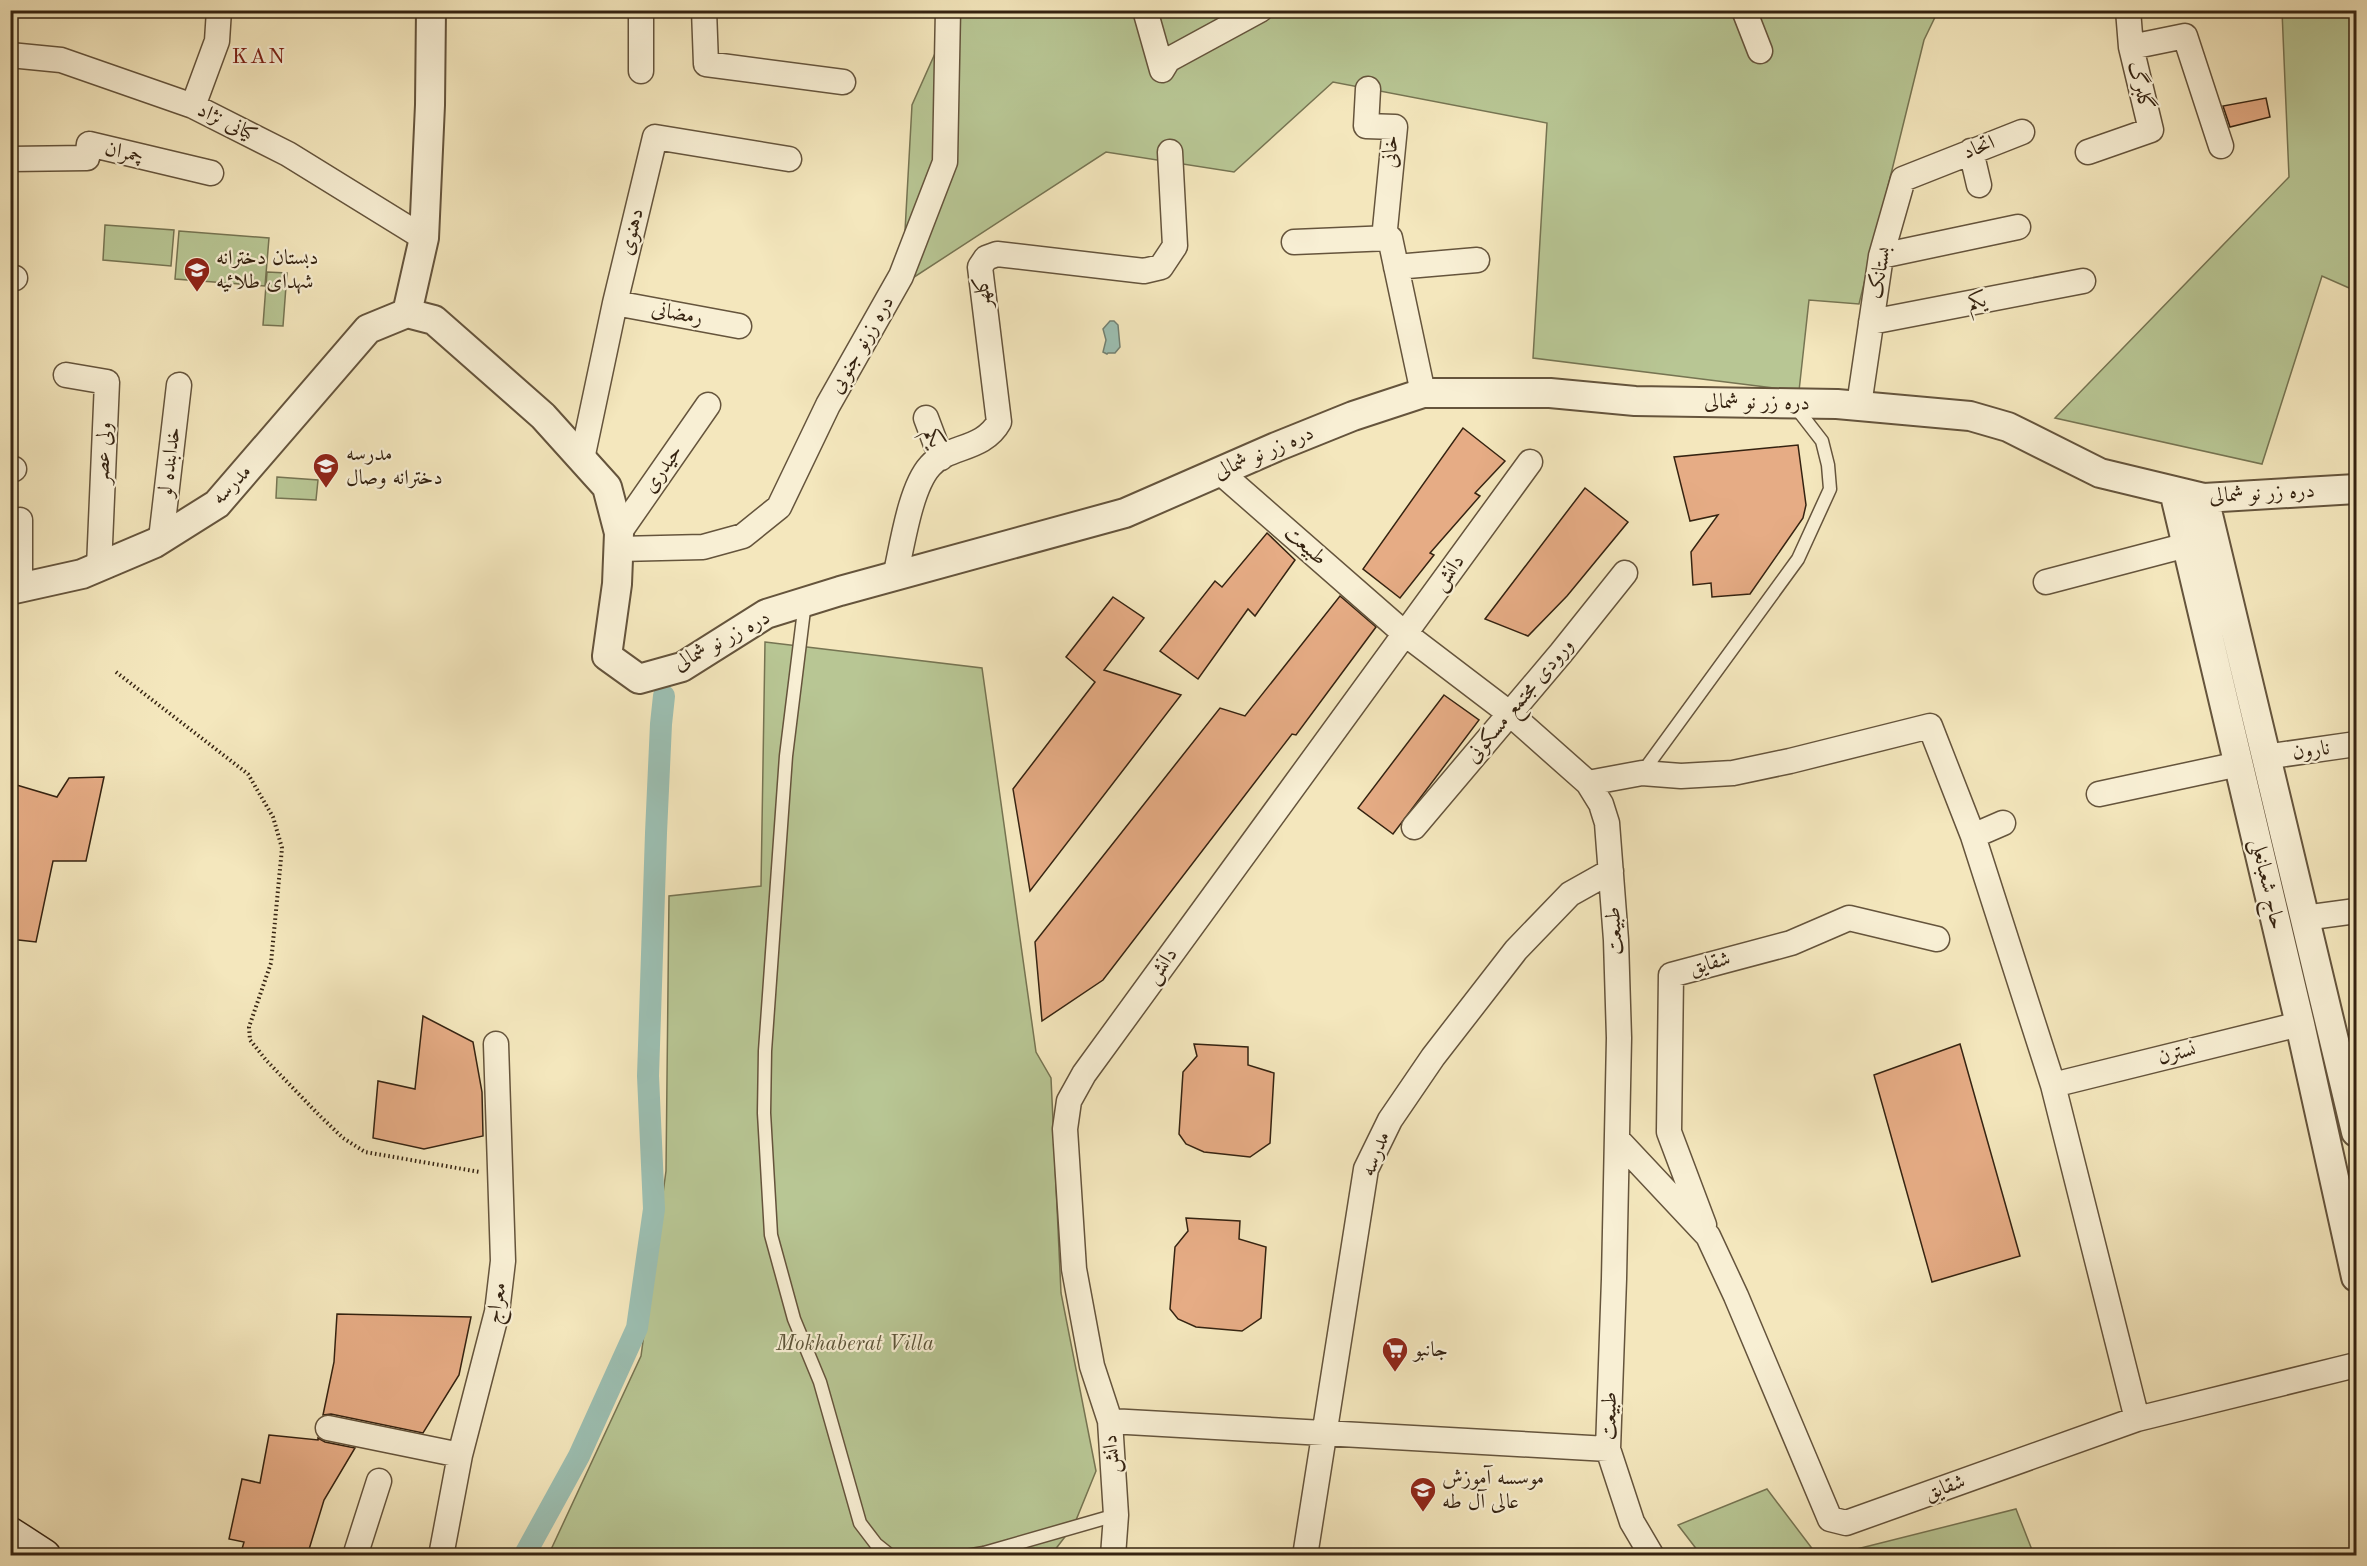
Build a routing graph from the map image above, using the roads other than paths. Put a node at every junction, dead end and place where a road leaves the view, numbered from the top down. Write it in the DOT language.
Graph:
graph roads {
  1 [pos="219,10"];
  2 [pos="432,10"];
  3 [pos="641,10"];
  4 [pos="704,10"];
  5 [pos="948,10"];
  6 [pos="1145,10"];
  7 [pos="1260,10"];
  8 [pos="1744,10"];
  9 [pos="2128,10"];
  10 [pos="2131,47"];
  11 [pos="1760,51"];
  12 [pos="10,56"];
  13 [pos="641,71"];
  14 [pos="843,82"];
  15 [pos="1368,89"];
  16 [pos="193,106"];
  17 [pos="2022,132"];
  18 [pos="2221,146"];
  19 [pos="1971,151"];
  20 [pos="1170,152"];
  21 [pos="2088,152"];
  22 [pos="10,159"];
  23 [pos="789,159"];
  24 [pos="1936,164"];
  25 [pos="211,173"];
  26 [pos="1979,185"];
  27 [pos="2018,227"];
  28 [pos="424,238"];
  29 [pos="1384,239"];
  30 [pos="1294,242"];
  31 [pos="1881,256"];
  32 [pos="1477,260"];
  33 [pos="1396,267"];
  34 [pos="2083,281"];
  35 [pos="615,303"];
  36 [pos="407,313"];
  37 [pos="1871,322"];
  38 [pos="739,326"];
  39 [pos="66,375"];
  40 [pos="179,385"];
  41 [pos="1423,393"];
  42 [pos="1794,404"];
  43 [pos="708,405"];
  44 [pos="1859,405"];
  45 [pos="926,418"];
  46 [pos="941,458"];
  47 [pos="582,459"];
  48 [pos="1530,462"];
  49 [pos="1220,472"];
  50 [pos="2356,489"];
  51 [pos="2174,491"];
  52 [pos="2204,498"];
  53 [pos="20,520"];
  54 [pos="162,539"];
  55 [pos="619,541"];
  56 [pos="2187,545"];
  57 [pos="99,567"];
  58 [pos="1625,573"];
  59 [pos="895,577"];
  60 [pos="2046,582"];
  61 [pos="15,589"];
  62 [pos="805,602"];
  63 [pos="1404,633"];
  64 [pos="1509,713"];
  65 [pos="2356,744"];
  66 [pos="2252,760"];
  67 [pos="1642,773"];
  68 [pos="1588,783"];
  69 [pos="2099,794"];
  70 [pos="2003,824"];
  71 [pos="1414,827"];
  72 [pos="1972,836"];
  73 [pos="1611,871"];
  74 [pos="2356,911"];
  75 [pos="2290,921"];
  76 [pos="1937,939"];
  77 [pos="2329,1016"];
  78 [pos="2300,1024"];
  79 [pos="496,1044"];
  80 [pos="2349,1067"];
  81 [pos="2312,1074"];
  82 [pos="2053,1085"];
  83 [pos="2356,1132"];
  84 [pos="1617,1139"];
  85 [pos="1708,1236"];
  86 [pos="2356,1277"];
  87 [pos="2356,1365"];
  88 [pos="2137,1419"];
  89 [pos="1110,1421"];
  90 [pos="328,1428"];
  91 [pos="1323,1434"];
  92 [pos="1608,1449"];
  93 [pos="460,1455"];
  94 [pos="379,1481"];
  95 [pos="1116,1515"];
  96 [pos="10,1534"];
  97 [pos="44,1556"];
  98 [pos="355,1556"];
  99 [pos="441,1556"];
  100 [pos="891,1556"];
  101 [pos="966,1556"];
  102 [pos="1113,1556"];
  103 [pos="1305,1556"];
  104 [pos="1652,1556"];
  1 -- 16 [label="street"];
  2 -- 28 [label="street"];
  3 -- 13 [label="street"];
  4 -- 14 [label="street"];
  5 -- 55 [label="street, دره زرنو جنوبی"];
  6 -- 7 [label="street"];
  8 -- 11 [label="street"];
  9 -- 10 [label="street, گلبرگ"];
  10 -- 18 [label="street"];
  10 -- 21 [label="street, گلبرگ"];
  12 -- 16 [label="street, کیانی نژاد"];
  15 -- 29 [label="street, خانی"];
  16 -- 28 [label="street, کیانی نژاد"];
  17 -- 19 [label="street, اتحاد"];
  19 -- 24 [label="street, اتحاد"];
  19 -- 26 [label="street"];
  20 -- 46 [label="street, کلهر"];
  22 -- 25 [label="street, چمران"];
  23 -- 35 [label="street, دهنوی"];
  24 -- 31 [label="street, بستانک"];
  27 -- 31 [label="street"];
  28 -- 36 [label="street"];
  29 -- 30 [label="street"];
  29 -- 33 [label="street"];
  31 -- 37 [label="street, بستانک"];
  32 -- 33 [label="street"];
  33 -- 41 [label="street"];
  34 -- 37 [label="street, یکم"];
  35 -- 38 [label="street, رمضانی"];
  35 -- 47 [label="street, دهنوی"];
  36 -- 47 [label="street, دره زر نو شمالی"];
  36 -- 54 [label="street, مدرسه"];
  37 -- 44 [label="street, بستانک"];
  39 -- 57 [label="street, ولی عصر"];
  40 -- 54 [label="street, خدابنده لو"];
  41 -- 42 [label="street, دره زر نو شمالی"];
  41 -- 49 [label="street, دره زر نو شمالی"];
  42 -- 44 [label="street, دره زر نو شمالی"];
  42 -- 67 [label="lane"];
  43 -- 55 [label="street, حیدری"];
  44 -- 51 [label="street, دره زر نو شمالی"];
  45 -- 46 [label="street, یکم"];
  46 -- 59 [label="street, کلهر"];
  47 -- 55 [label="street, دره زر نو شمالی"];
  48 -- 63 [label="street, دانش"];
  49 -- 59 [label="street, دره زر نو شمالی"];
  49 -- 63 [label="street, طبیعت"];
  50 -- 52 [label="street, دره زر نو شمالی"];
  51 -- 52 [label="street, دره زر نو شمالی"];
  51 -- 56 [label="street, حاج شعبانعلی"];
  52 -- 66 [label="street, حاج شعبانعلی"];
  53 -- 61 [label="street"];
  54 -- 57 [label="street, مدرسه"];
  55 -- 62 [label="street, دره زر نو شمالی"];
  56 -- 60 [label="street"];
  56 -- 66 [label="street, حاج شعبانعلی"];
  57 -- 61 [label="street, مدرسه"];
  58 -- 64 [label="street, ورودی مجتمع مسکونی"];
  59 -- 62 [label="street, دره زر نو شمالی"];
  62 -- 100 [label="lane"];
  63 -- 64 [label="street, طبیعت"];
  63 -- 89 [label="street, دانش"];
  64 -- 68 [label="street, طبیعت"];
  64 -- 71 [label="street, ورودی مجتمع مسکونی"];
  65 -- 66 [label="street, نارون"];
  66 -- 69 [label="street, نارون"];
  66 -- 75 [label="street, حاج شعبانعلی"];
  67 -- 68 [label="street"];
  67 -- 72 [label="street"];
  68 -- 73 [label="street, طبیعت"];
  70 -- 72 [label="street"];
  72 -- 82 [label="street"];
  73 -- 84 [label="street, طبیعت"];
  73 -- 91 [label="street, مدرسه"];
  74 -- 75 [label="street"];
  75 -- 77 [label="street, حاج شعبانعلی"];
  75 -- 78 [label="street, حاج شعبانعلی"];
  76 -- 85 [label="street, شقایق"];
  77 -- 78 [label="street"];
  77 -- 80 [label="street, حاج شعبانعلی"];
  78 -- 81 [label="street, حاج شعبانعلی"];
  78 -- 82 [label="street, نسترن"];
  79 -- 93 [label="street, معراج"];
  80 -- 81 [label="street"];
  80 -- 83 [label="street, حاج شعبانعلی"];
  81 -- 86 [label="street, حاج شعبانعلی"];
  82 -- 88 [label="street"];
  84 -- 85 [label="street, شقایق"];
  84 -- 92 [label="street, طبیعت"];
  85 -- 88 [label="street, شقایق"];
  87 -- 88 [label="street, شقایق"];
  89 -- 91 [label="street"];
  89 -- 95 [label="street, دانش"];
  90 -- 93 [label="street"];
  91 -- 92 [label="street"];
  91 -- 103 [label="street, مدرسه"];
  92 -- 104 [label="street, طبیعت"];
  93 -- 99 [label="street, معراج"];
  94 -- 98 [label="street"];
  95 -- 101 [label="lane"];
  95 -- 102 [label="street, دانش"];
  96 -- 97 [label="main road"];
}
